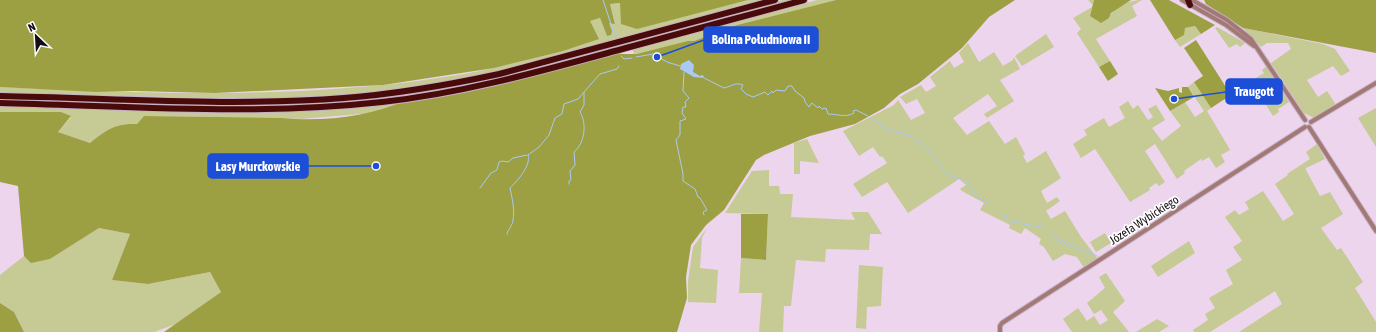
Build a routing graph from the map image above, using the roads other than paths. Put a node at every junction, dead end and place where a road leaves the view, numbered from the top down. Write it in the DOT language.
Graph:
graph roads {
  1 [pos="775,0"];
  2 [pos="804,0"];
  3 [pos="1182,0"];
  4 [pos="1190,2"];
  5 [pos="1376,83"];
  6 [pos="0,96"];
  7 [pos="0,104"];
  8 [pos="1305,120"];
  9 [pos="1311,122"];
  10 [pos="1307,127"];
  11 [pos="1376,231"];
  12 [pos="1000,332"];
  1 -- 6 [label="highway"];
  2 -- 7 [label="highway"];
  3 -- 4 [label="street"];
  4 -- 8 [label="street"];
  5 -- 9 [label="street"];
  8 -- 9 [label="street"];
  8 -- 10 [label="street"];
  9 -- 10 [label="street"];
  10 -- 11 [label="street"];
  10 -- 12 [label="street, Józefa Wybickiego"];
}
